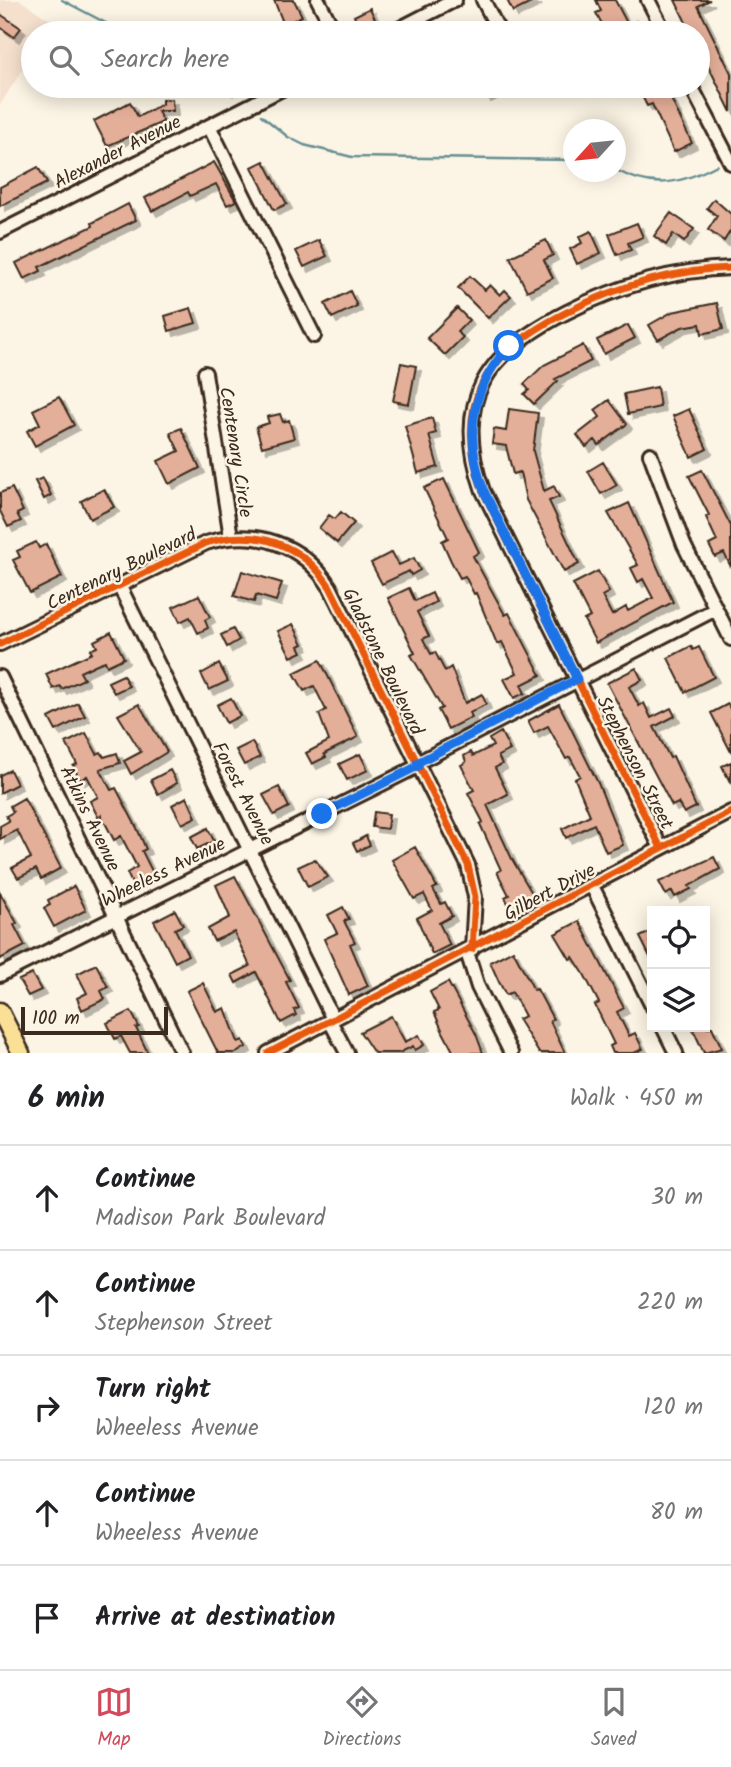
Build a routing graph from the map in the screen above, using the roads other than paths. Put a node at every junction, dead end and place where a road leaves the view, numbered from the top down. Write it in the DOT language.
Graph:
graph roads {
  1 [pos="318,0"];
  2 [pos="455,0"];
  3 [pos="483,0"];
  4 [pos="649,0"];
  5 [pos="328,21"];
  6 [pos="414,21"];
  7 [pos="494,21"];
  8 [pos="659,21"];
  9 [pos="264,98"];
  10 [pos="697,98"];
  11 [pos="209,126"];
  12 [pos="731,163"];
  13 [pos="0,232"];
  14 [pos="731,268"];
  15 [pos="314,336"];
  16 [pos="205,373"];
  17 [pos="650,454"];
  18 [pos="231,537"];
  19 [pos="260,538"];
  20 [pos="119,584"];
  21 [pos="716,609"];
  22 [pos="731,639"];
  23 [pos="0,644"];
  24 [pos="0,677"];
  25 [pos="577,679"];
  26 [pos="418,764"];
  27 [pos="731,812"];
  28 [pos="661,848"];
  29 [pos="250,849"];
  30 [pos="592,886"];
  31 [pos="117,915"];
  32 [pos="469,950"];
  33 [pos="0,975"];
  34 [pos="647,996"];
  35 [pos="0,1011"];
  36 [pos="332,1020"];
  37 [pos="666,1032"];
  38 [pos="21,1053"];
  39 [pos="182,1053"];
  40 [pos="268,1053"];
  41 [pos="347,1053"];
  42 [pos="511,1053"];
  43 [pos="676,1053"];
  1 -- 5 [label="street"];
  2 -- 6 [label="street"];
  3 -- 7 [label="street"];
  4 -- 8 [label="street"];
  9 -- 11 [label="street, Alexander Avenue"];
  10 -- 12 [label="street"];
  11 -- 13 [label="street, Alexander Avenue"];
  11 -- 15 [label="street"];
  14 -- 25 [label="street, Stephenson Street"];
  16 -- 18 [label="street, Centenary Circle"];
  17 -- 21 [label="street"];
  18 -- 19 [label="street, Centenary Boulevard"];
  18 -- 20 [label="street, Centenary Boulevard"];
  19 -- 26 [label="street, Gladstone Boulevard"];
  20 -- 23 [label="street, Centenary Boulevard"];
  20 -- 29 [label="street, Forest Avenue"];
  21 -- 22 [label="street"];
  21 -- 25 [label="street, Wheeless Avenue"];
  24 -- 31 [label="street, Atkins Avenue"];
  25 -- 26 [label="street, Wheeless Avenue"];
  25 -- 28 [label="street, Stephenson Street"];
  26 -- 29 [label="street, Wheeless Avenue"];
  26 -- 32 [label="street, Gladstone Boulevard"];
  27 -- 28 [label="street, Gilbert Drive"];
  28 -- 30 [label="street, Gilbert Drive"];
  29 -- 31 [label="street, Wheeless Avenue"];
  29 -- 36 [label="street, Forest Avenue"];
  30 -- 32 [label="street, Gilbert Drive"];
  30 -- 34 [label="street"];
  31 -- 33 [label="street, Wheeless Avenue"];
  31 -- 39 [label="street, Atkins Avenue"];
  32 -- 36 [label="street, Gilbert Drive"];
  32 -- 42 [label="street, Gladstone Boulevard"];
  35 -- 38 [label="main road"];
  36 -- 40 [label="street, Gilbert Drive"];
  36 -- 41 [label="street, Forest Avenue"];
  37 -- 43 [label="street"];
}
